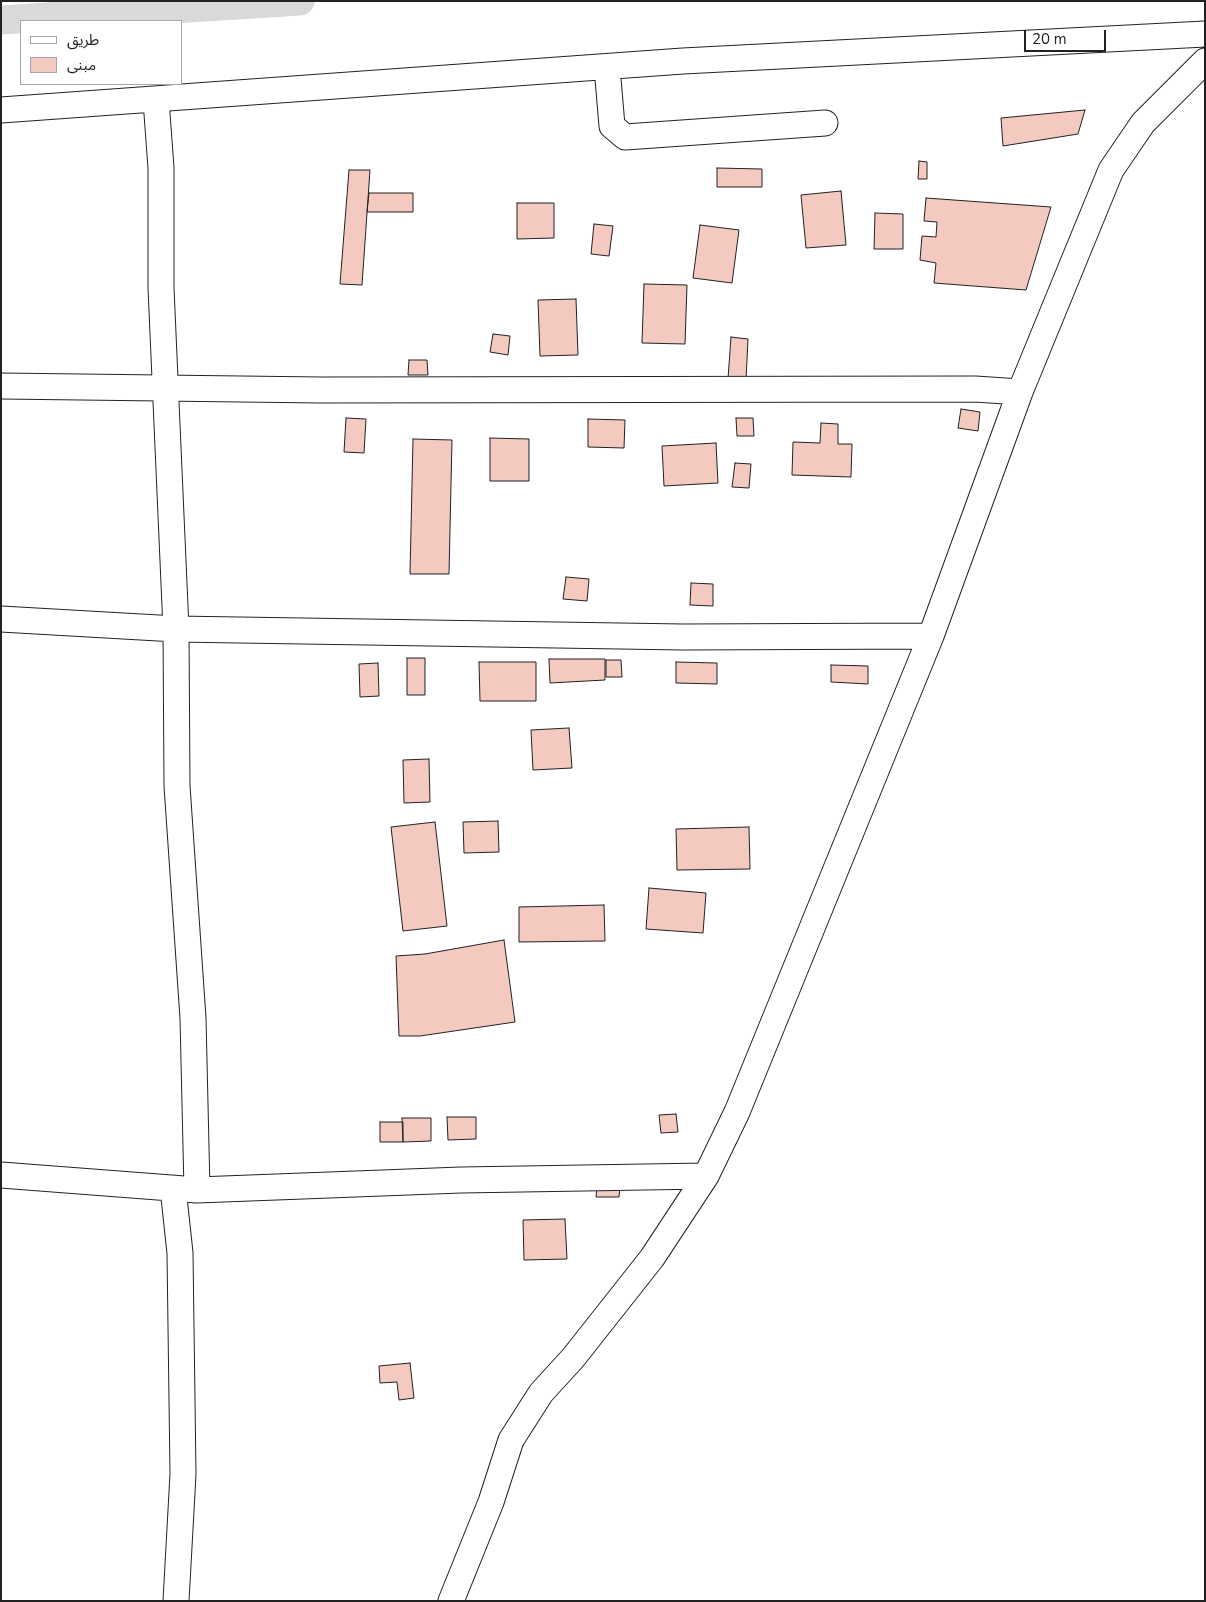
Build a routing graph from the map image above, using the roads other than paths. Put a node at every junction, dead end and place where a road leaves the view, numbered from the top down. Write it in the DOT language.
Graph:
graph roads {
  1 [pos="1205,34"];
  2 [pos="1205,60"];
  3 [pos="608,67"];
  4 [pos="156,100"];
  5 [pos="1,110"];
  6 [pos="825,123"];
  7 [pos="1,386"];
  8 [pos="165,390"];
  9 [pos="1020,392"];
  10 [pos="1,619"];
  11 [pos="176,629"];
  12 [pos="931,636"];
  13 [pos="1,1175"];
  14 [pos="706,1176"];
  15 [pos="185,1189"];
  16 [pos="176,1601"];
  17 [pos="451,1601"];
  1 -- 3 [label="street"];
  2 -- 9 [label="street"];
  3 -- 4 [label="street"];
  3 -- 6 [label="street"];
  4 -- 5 [label="street"];
  4 -- 8 [label="street"];
  7 -- 8 [label="street"];
  8 -- 9 [label="street"];
  8 -- 11 [label="street"];
  9 -- 12 [label="street"];
  10 -- 11 [label="street"];
  11 -- 12 [label="street"];
  11 -- 15 [label="street"];
  12 -- 14 [label="street"];
  13 -- 15 [label="street"];
  14 -- 15 [label="street"];
  14 -- 17 [label="street"];
  15 -- 16 [label="street"];
}
